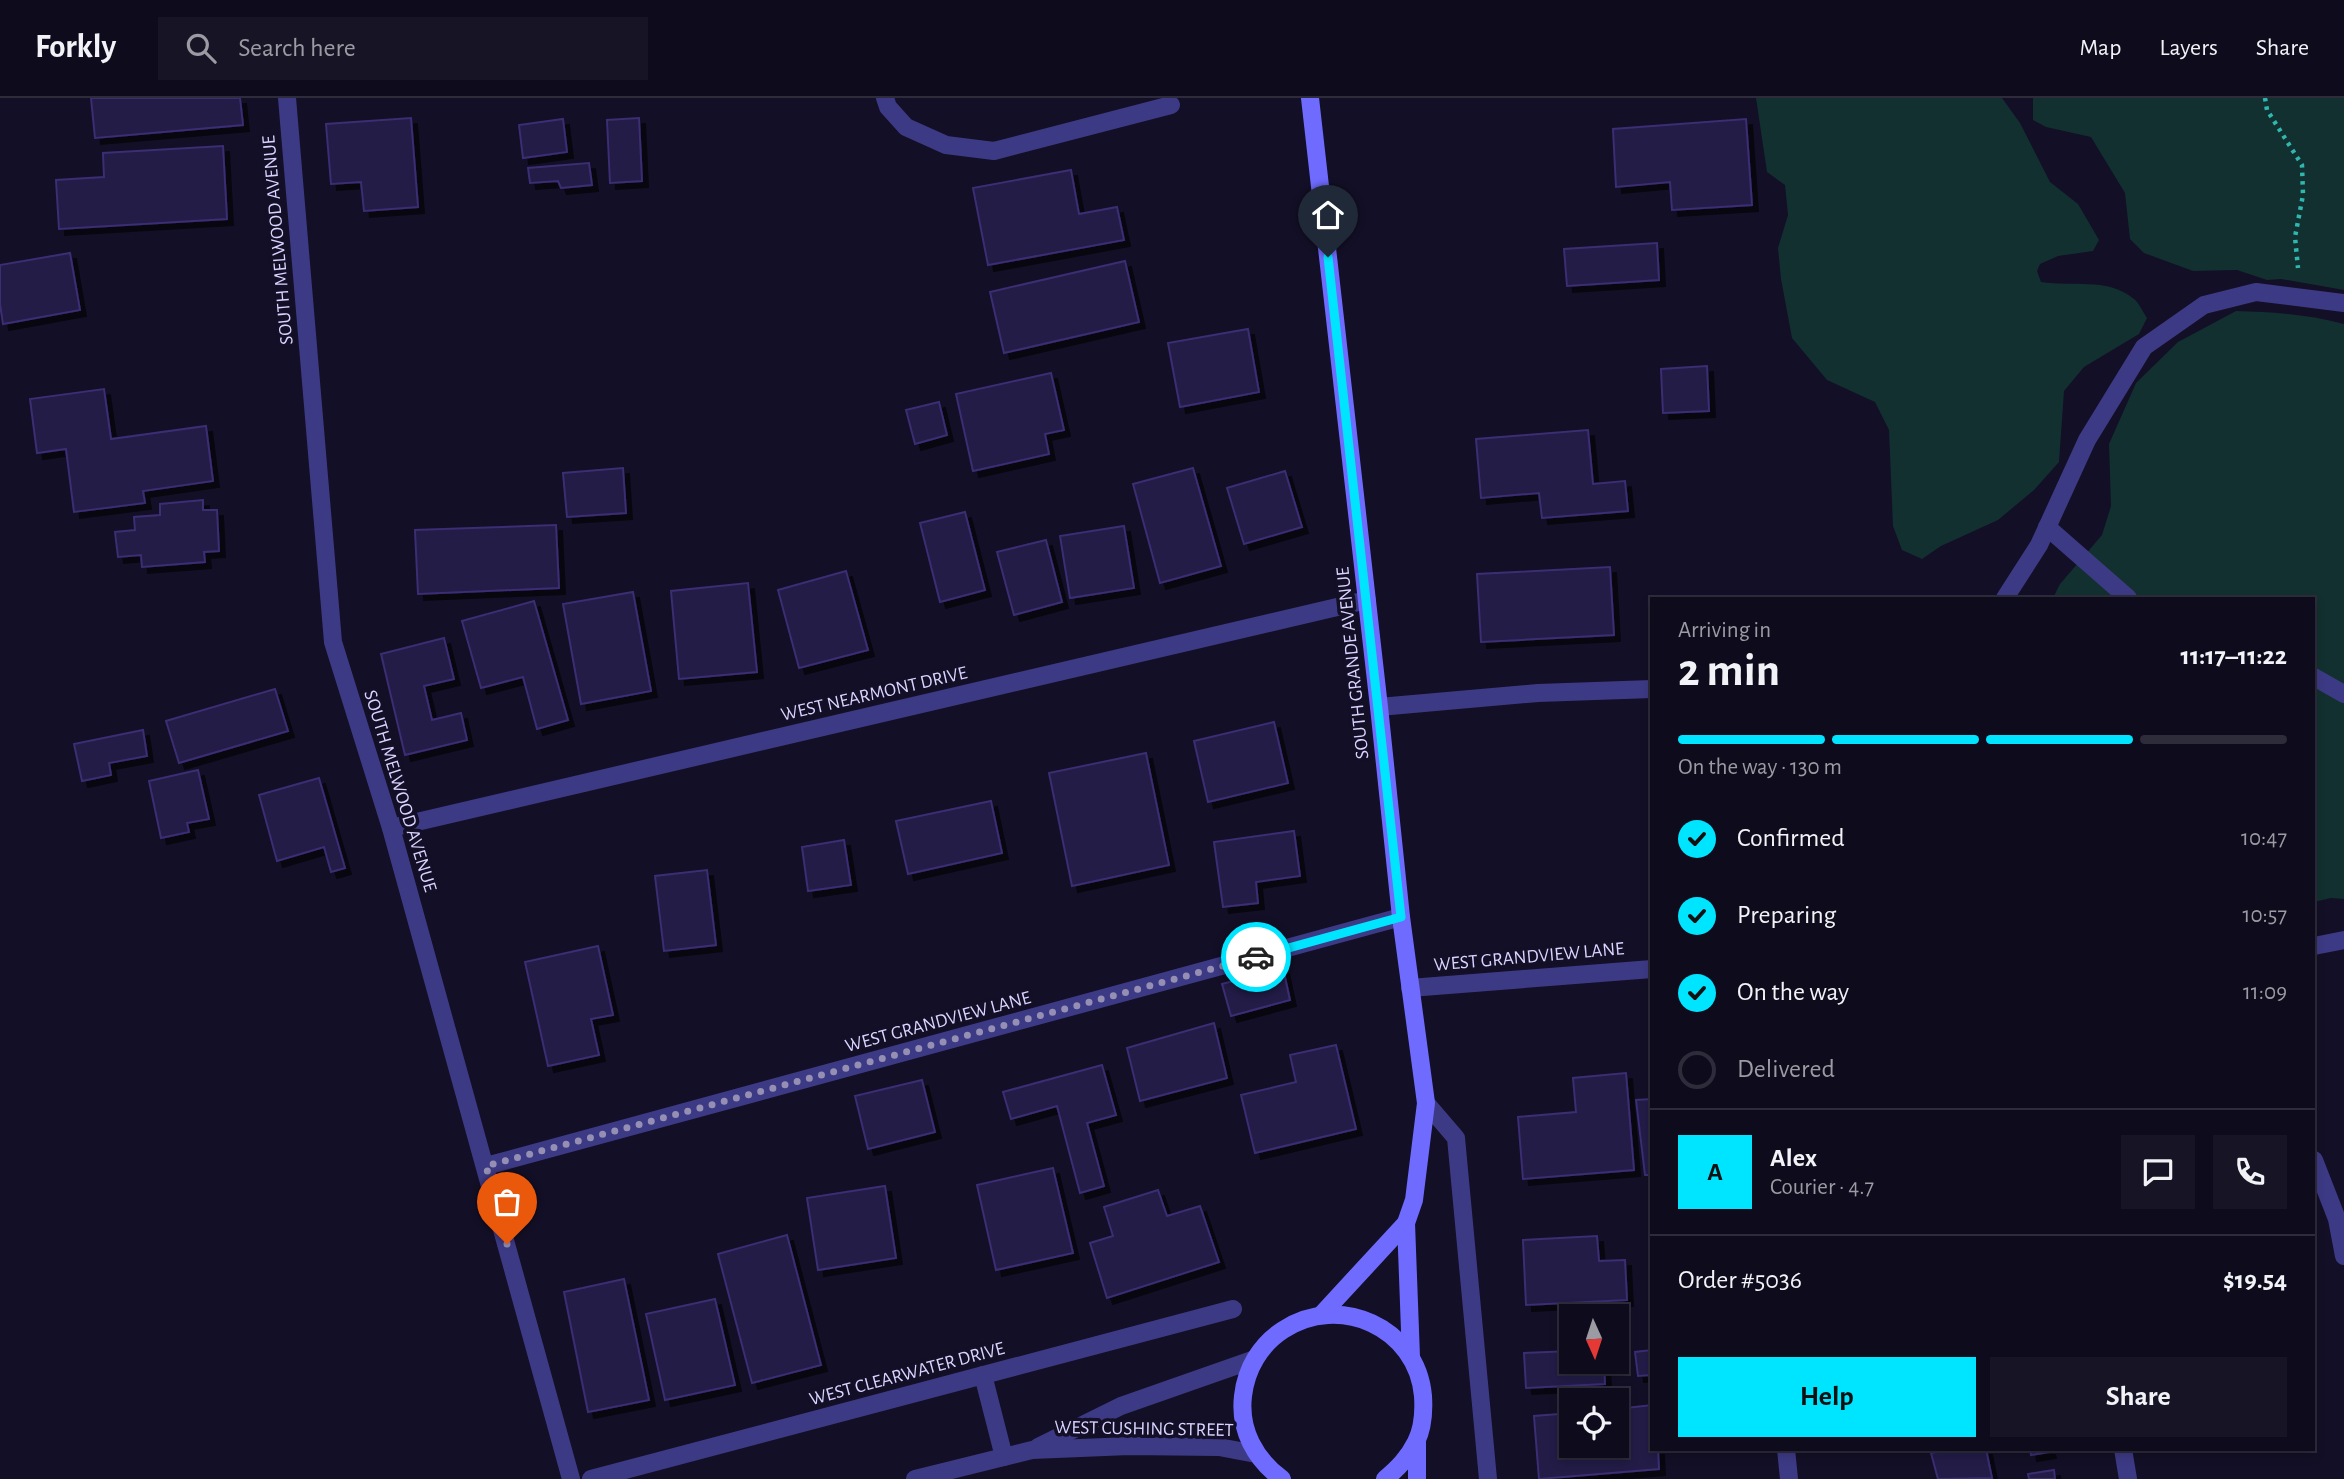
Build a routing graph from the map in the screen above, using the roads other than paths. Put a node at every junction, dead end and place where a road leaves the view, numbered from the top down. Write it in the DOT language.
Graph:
graph roads {
  1 [pos="286,98"];
  2 [pos="885,98"];
  3 [pos="1310,98"];
  4 [pos="1171,105"];
  5 [pos="2344,303"];
  6 [pos="2046,527"];
  7 [pos="2006,597"];
  8 [pos="2127,597"];
  9 [pos="1367,600"];
  10 [pos="2315,678"];
  11 [pos="1650,689"];
  12 [pos="2344,694"];
  13 [pos="1379,707"];
  14 [pos="391,828"];
  15 [pos="1401,917"];
  16 [pos="2344,940"];
  17 [pos="2315,946"];
  18 [pos="1650,969"];
  19 [pos="1410,988"];
  20 [pos="1426,1103"];
  21 [pos="2315,1163"];
  22 [pos="486,1166"];
  23 [pos="1406,1223"];
  24 [pos="2344,1256"];
  25 [pos="1233,1309"];
  26 [pos="1322,1314"];
  27 [pos="1411,1357"];
  28 [pos="1255,1359"];
  29 [pos="983,1376"];
  30 [pos="1417,1440"];
  31 [pos="1032,1450"];
  32 [pos="1786,1451"];
  33 [pos="2123,1451"];
  34 [pos="1256,1454"];
  35 [pos="1004,1457"];
  36 [pos="571,1479"];
  37 [pos="592,1479"];
  38 [pos="915,1479"];
  39 [pos="1282,1479"];
  40 [pos="1385,1479"];
  41 [pos="1417,1479"];
  42 [pos="1488,1479"];
  43 [pos="1789,1479"];
  44 [pos="2128,1479"];
  1 -- 14 [label="street, SOUTH MELWOOD AVENUE"];
  2 -- 4 [label="street"];
  3 -- 9 [label="main road, SOUTH GRANDE AVENUE"];
  5 -- 6 [label="street"];
  6 -- 7 [label="street"];
  6 -- 8 [label="street"];
  9 -- 13 [label="main road, SOUTH GRANDE AVENUE"];
  9 -- 14 [label="street, WEST NEARMONT DRIVE"];
  10 -- 12 [label="street"];
  11 -- 13 [label="street"];
  13 -- 15 [label="main road, SOUTH GRANDE AVENUE"];
  14 -- 22 [label="street, SOUTH MELWOOD AVENUE"];
  15 -- 19 [label="main road, SOUTH GRANDE AVENUE"];
  15 -- 22 [label="street, WEST GRANDVIEW LANE"];
  16 -- 17 [label="street"];
  18 -- 19 [label="street, WEST GRANDVIEW LANE"];
  19 -- 20 [label="main road, SOUTH GRANDE AVENUE"];
  20 -- 23 [label="main road, SOUTH GRANDE AVENUE"];
  20 -- 42 [label="street"];
  21 -- 24 [label="street"];
  22 -- 36 [label="street, SOUTH MELWOOD AVENUE"];
  23 -- 26 [label="main road, SOUTH GRANDE AVENUE"];
  23 -- 27 [label="main road, SOUTH GRANDE AVENUE"];
  25 -- 29 [label="street, WEST CLEARWATER DRIVE"];
  26 -- 27 [label="main road"];
  26 -- 28 [label="main road"];
  27 -- 30 [label="main road"];
  28 -- 31 [label="street, WEST CUSHING STREET"];
  28 -- 34 [label="main road"];
  29 -- 35 [label="street"];
  29 -- 37 [label="street, WEST CLEARWATER DRIVE"];
  30 -- 40 [label="main road"];
  30 -- 41 [label="main road"];
  31 -- 34 [label="street, WEST CUSHING STREET"];
  31 -- 35 [label="street, WEST CUSHING STREET"];
  32 -- 43 [label="street"];
  33 -- 44 [label="street"];
  34 -- 39 [label="main road"];
  35 -- 38 [label="street, WEST CUSHING STREET"];
}
